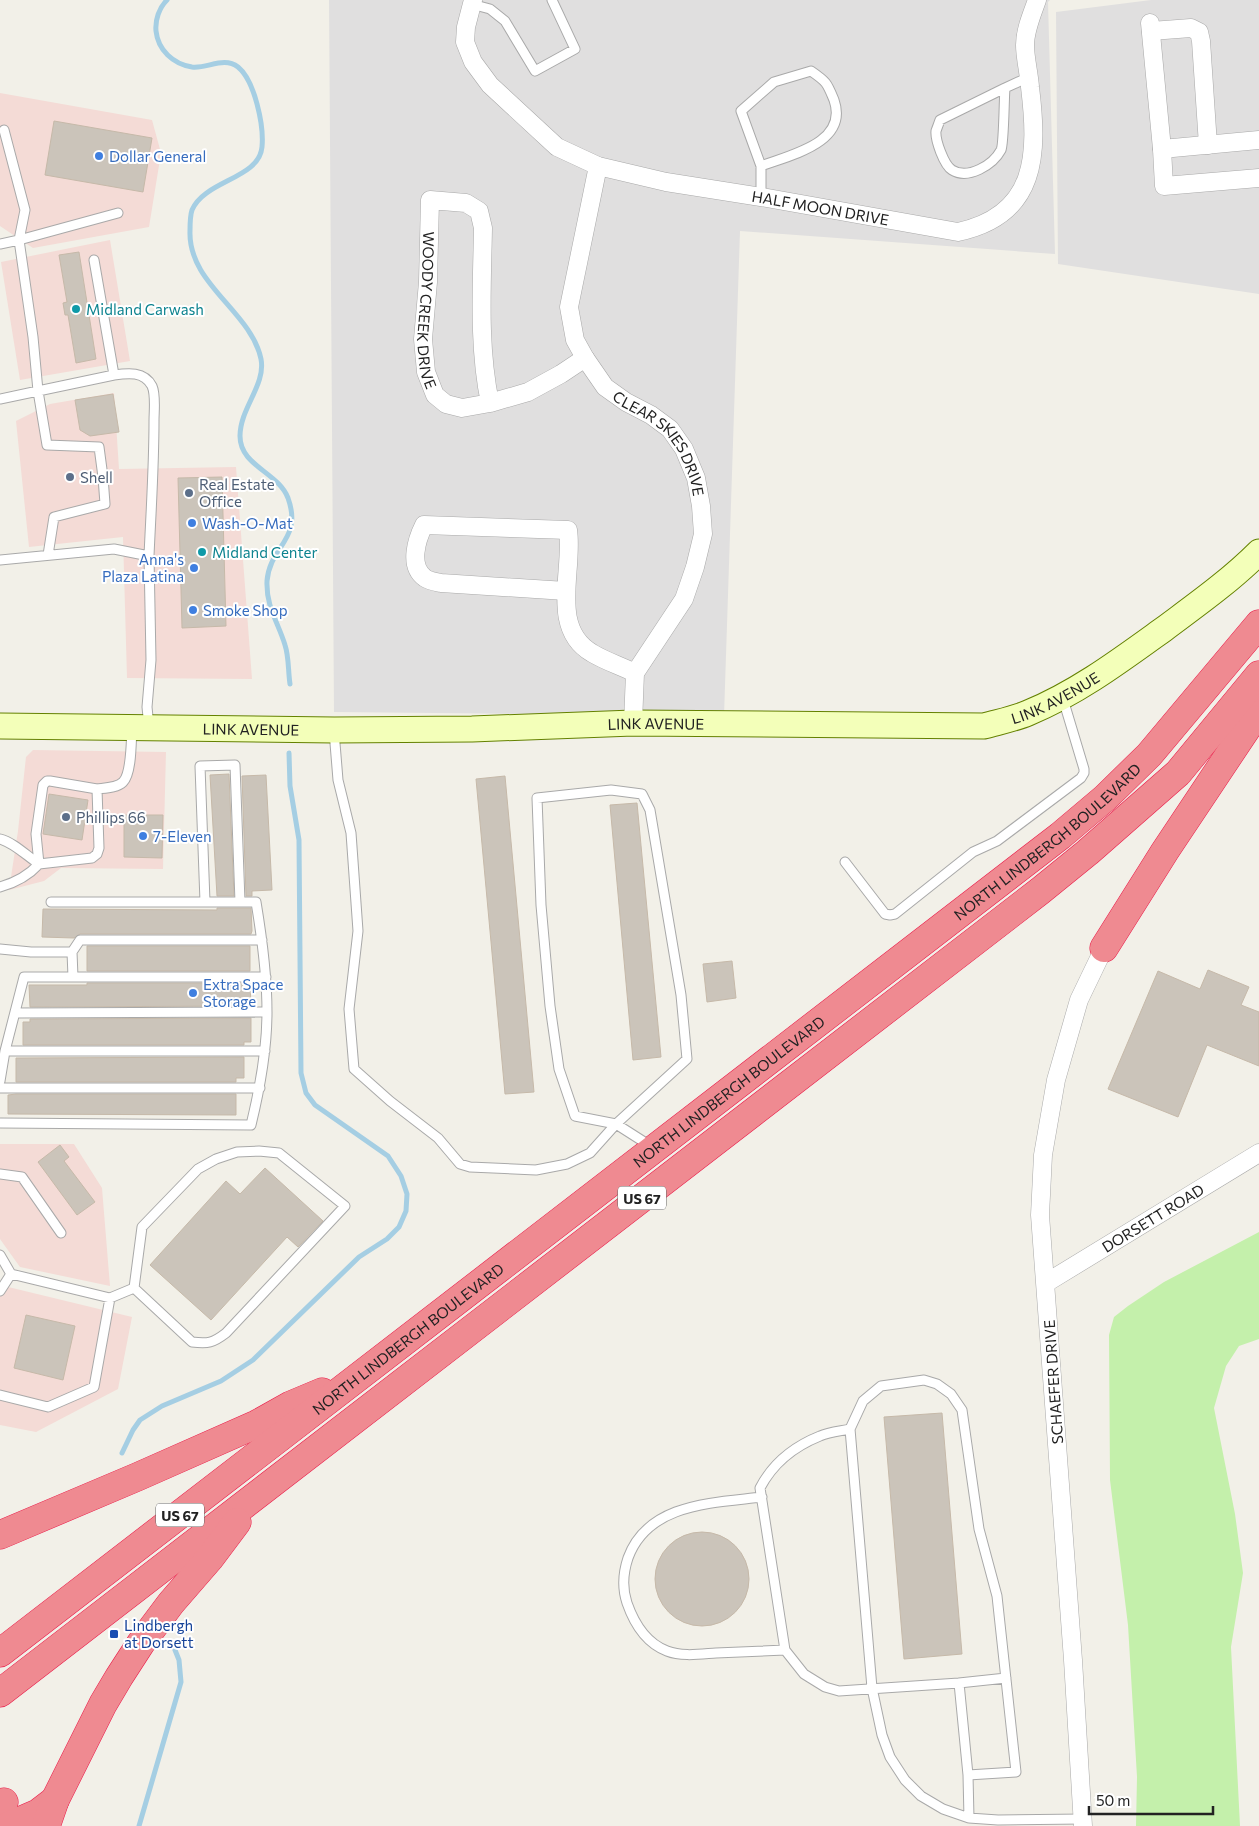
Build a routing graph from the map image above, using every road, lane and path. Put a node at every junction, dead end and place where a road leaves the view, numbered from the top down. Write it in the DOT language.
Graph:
graph roads {
  1 [pos="552,0"];
  2 [pos="1037,0"];
  3 [pos="472,2"];
  4 [pos="1029,77"];
  5 [pos="1005,88"];
  6 [pos="4,130"];
  7 [pos="1259,144"];
  8 [pos="1208,145"];
  9 [pos="1162,149"];
  10 [pos="598,166"];
  11 [pos="761,166"];
  12 [pos="1259,178"];
  13 [pos="761,197"];
  14 [pos="118,213"];
  15 [pos="18,240"];
  16 [pos="0,244"];
  17 [pos="94,260"];
  18 [pos="585,358"];
  19 [pos="114,375"];
  20 [pos="38,391"];
  21 [pos="0,399"];
  22 [pos="490,404"];
  23 [pos="1259,552"];
  24 [pos="48,555"];
  25 [pos="149,556"];
  26 [pos="0,560"];
  27 [pos="566,592"];
  28 [pos="1259,624"];
  29 [pos="635,672"];
  30 [pos="1259,675"];
  31 [pos="1062,696"];
  32 [pos="1259,710"];
  33 [pos="634,723"];
  34 [pos="0,726"];
  35 [pos="140,728"];
  36 [pos="334,730"];
  37 [pos="97,789"];
  38 [pos="0,839"];
  39 [pos="845,862"];
  40 [pos="39,864"];
  41 [pos="0,887"];
  42 [pos="51,902"];
  43 [pos="205,902"];
  44 [pos="240,902"];
  45 [pos="262,940"];
  46 [pos="1104,948"];
  47 [pos="0,949"];
  48 [pos="72,952"];
  49 [pos="73,977"];
  50 [pos="266,977"];
  51 [pos="267,1012"];
  52 [pos="15,1013"];
  53 [pos="5,1051"];
  54 [pos="264,1051"];
  55 [pos="0,1081"];
  56 [pos="0,1088"];
  57 [pos="260,1088"];
  58 [pos="0,1122"];
  59 [pos="616,1124"];
  60 [pos="655,1148"];
  61 [pos="1259,1152"];
  62 [pos="0,1174"];
  63 [pos="61,1233"];
  64 [pos="0,1255"];
  65 [pos="11,1274"];
  66 [pos="1046,1283"];
  67 [pos="134,1288"];
  68 [pos="0,1291"];
  69 [pos="110,1298"];
  70 [pos="360,1376"];
  71 [pos="0,1395"];
  72 [pos="850,1429"];
  73 [pos="257,1496"];
  74 [pos="762,1497"];
  75 [pos="3,1532"];
  76 [pos="785,1650"];
  77 [pos="0,1654"];
  78 [pos="1006,1678"];
  79 [pos="959,1683"];
  80 [pos="872,1688"];
  81 [pos="0,1693"];
  82 [pos="968,1775"];
  83 [pos="55,1800"];
  84 [pos="6,1814"];
  85 [pos="969,1818"];
  86 [pos="1083,1822"];
  87 [pos="46,1826"];
  1 -- 3 [label="lane"];
  2 -- 4 [label="street, HALF MOON DRIVE"];
  3 -- 10 [label="street, HALF MOON DRIVE"];
  4 -- 5 [label="lane"];
  4 -- 13 [label="street, HALF MOON DRIVE"];
  5 -- 5 [label="lane"];
  6 -- 15 [label="lane"];
  7 -- 8 [label="street"];
  8 -- 9 [label="street"];
  8 -- 9 [label="street"];
  9 -- 12 [label="street"];
  10 -- 13 [label="street, HALF MOON DRIVE"];
  10 -- 18 [label="street, CLEAR SKIES DRIVE"];
  11 -- 11 [label="lane"];
  11 -- 13 [label="lane"];
  14 -- 15 [label="lane"];
  15 -- 16 [label="lane"];
  15 -- 20 [label="lane"];
  17 -- 19 [label="lane"];
  18 -- 22 [label="street, WOODY CREEK DRIVE"];
  18 -- 29 [label="street, CLEAR SKIES DRIVE"];
  19 -- 20 [label="lane"];
  19 -- 25 [label="lane"];
  20 -- 21 [label="lane"];
  20 -- 24 [label="lane"];
  22 -- 22 [label="street, WOODY CREEK DRIVE"];
  23 -- 31 [label="street, LINK AVENUE"];
  24 -- 25 [label="lane"];
  24 -- 26 [label="lane"];
  25 -- 35 [label="lane"];
  27 -- 27 [label="street"];
  27 -- 29 [label="street"];
  28 -- 60 [label="highway, NORTH LINDBERGH BOULEVARD / US 67"];
  29 -- 33 [label="street"];
  30 -- 73 [label="highway, NORTH LINDBERGH BOULEVARD / US 67"];
  31 -- 33 [label="street, LINK AVENUE"];
  31 -- 39 [label="lane"];
  32 -- 46 [label="highway"];
  33 -- 36 [label="street, LINK AVENUE"];
  34 -- 35 [label="street, LINK AVENUE"];
  35 -- 36 [label="street, LINK AVENUE"];
  35 -- 37 [label="lane"];
  36 -- 59 [label="lane"];
  37 -- 40 [label="lane"];
  37 -- 40 [label="lane"];
  38 -- 40 [label="lane"];
  40 -- 41 [label="lane"];
  42 -- 43 [label="lane"];
  43 -- 44 [label="lane"];
  43 -- 44 [label="lane"];
  44 -- 45 [label="lane"];
  45 -- 48 [label="lane"];
  45 -- 50 [label="lane"];
  46 -- 66 [label="street, SCHAEFER DRIVE"];
  47 -- 48 [label="lane"];
  48 -- 49 [label="lane"];
  49 -- 50 [label="lane"];
  49 -- 52 [label="lane"];
  50 -- 51 [label="lane"];
  51 -- 52 [label="lane"];
  51 -- 54 [label="lane"];
  52 -- 53 [label="lane"];
  53 -- 54 [label="lane"];
  53 -- 55 [label="lane"];
  54 -- 57 [label="lane"];
  56 -- 57 [label="lane"];
  57 -- 58 [label="lane"];
  59 -- 59 [label="lane"];
  59 -- 60 [label="lane"];
  60 -- 70 [label="highway, NORTH LINDBERGH BOULEVARD / US 67"];
  61 -- 66 [label="street, DORSETT ROAD"];
  62 -- 63 [label="lane"];
  64 -- 65 [label="lane"];
  65 -- 68 [label="lane"];
  65 -- 69 [label="lane"];
  66 -- 86 [label="street, SCHAEFER DRIVE"];
  67 -- 67 [label="lane"];
  67 -- 69 [label="lane"];
  69 -- 71 [label="lane"];
  70 -- 75 [label="highway"];
  70 -- 77 [label="highway, NORTH LINDBERGH BOULEVARD / US 67"];
  72 -- 74 [label="lane"];
  72 -- 78 [label="lane"];
  72 -- 80 [label="lane"];
  73 -- 81 [label="highway, NORTH LINDBERGH BOULEVARD / US 67"];
  73 -- 83 [label="highway"];
  74 -- 76 [label="lane"];
  74 -- 76 [label="lane"];
  76 -- 80 [label="lane"];
  78 -- 79 [label="lane"];
  78 -- 82 [label="lane"];
  79 -- 80 [label="lane"];
  79 -- 82 [label="lane"];
  80 -- 85 [label="lane"];
  82 -- 85 [label="lane"];
  83 -- 84 [label="highway"];
  83 -- 87 [label="highway"];
  85 -- 86 [label="lane"];
}
